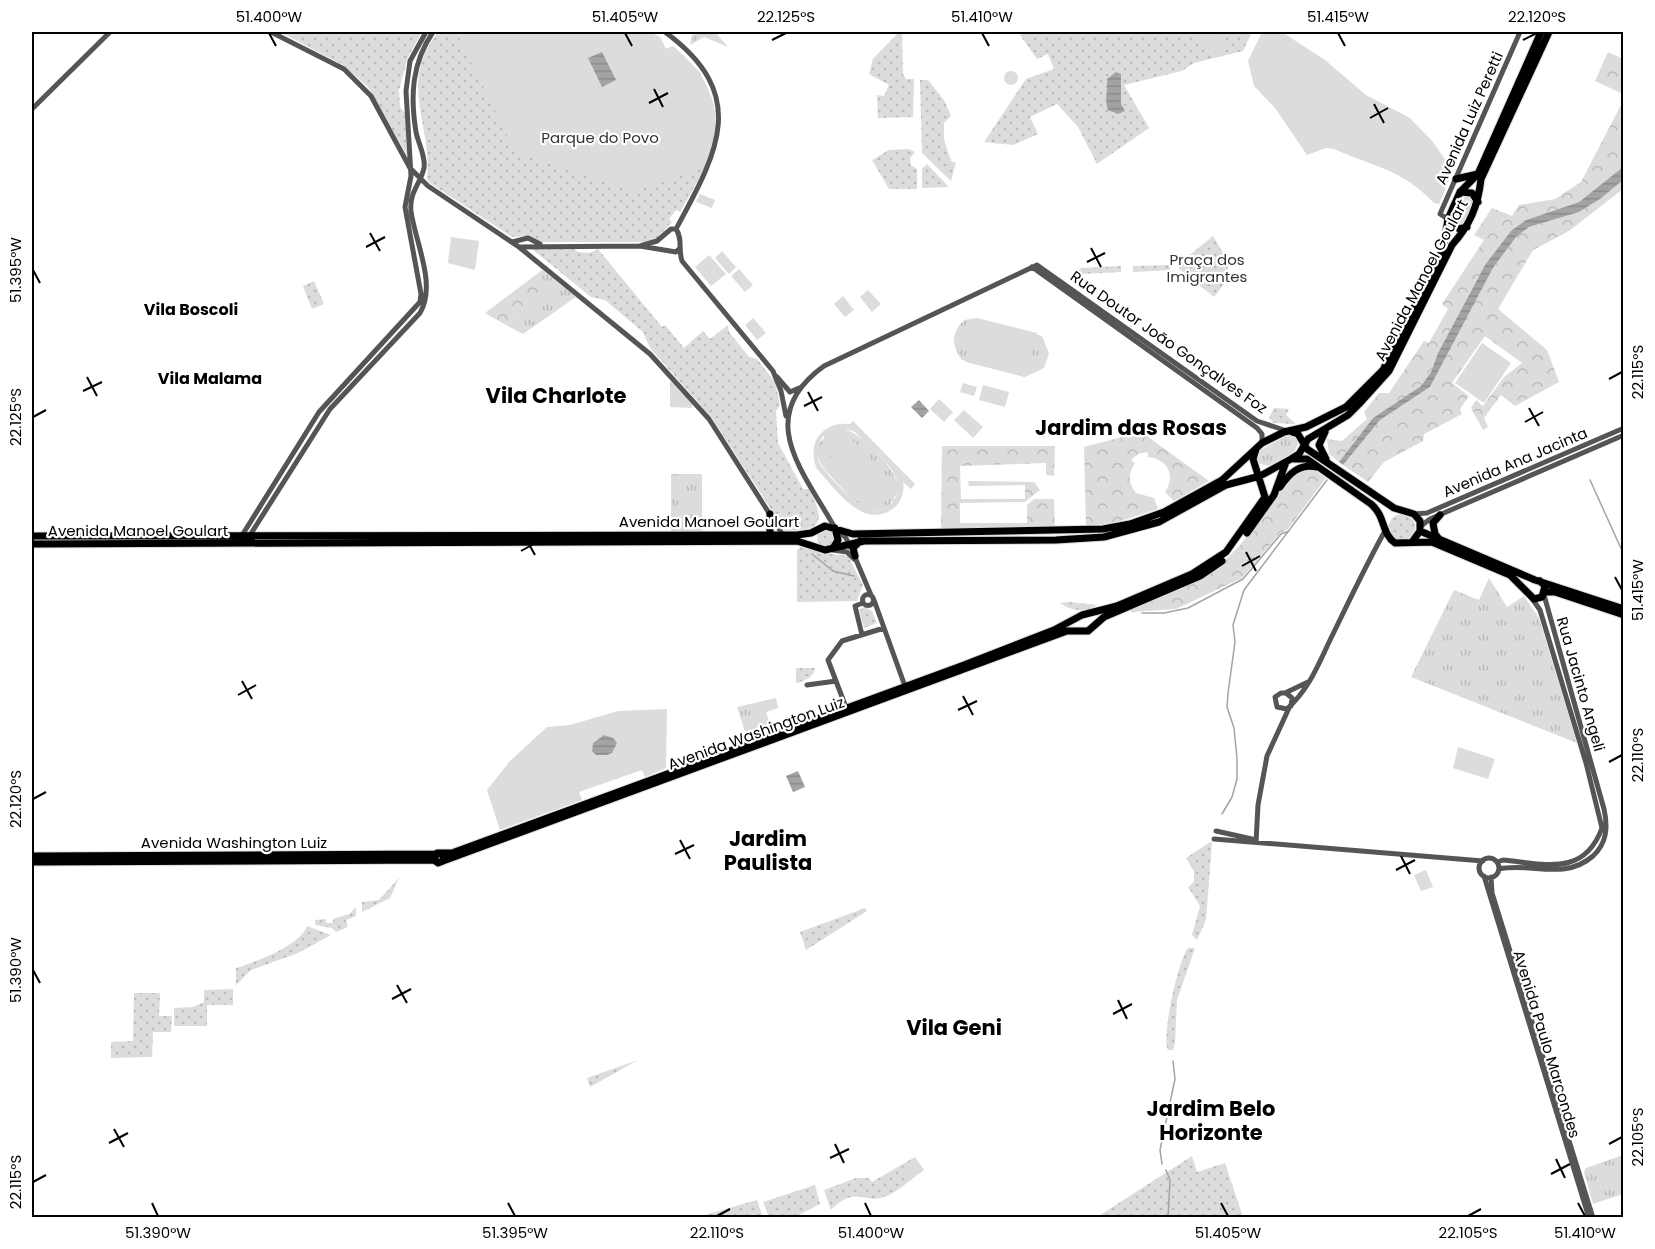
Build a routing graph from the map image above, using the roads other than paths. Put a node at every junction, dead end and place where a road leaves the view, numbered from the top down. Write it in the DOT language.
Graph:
graph roads {
  1 [pos="110,32"];
  2 [pos="271,32"];
  3 [pos="426,32"];
  4 [pos="433,32"];
  5 [pos="665,32"];
  6 [pos="1520,32"];
  7 [pos="1541,32"];
  8 [pos="1549,32"];
  9 [pos="32,109"];
  10 [pos="411,168"];
  11 [pos="1478,174"];
  12 [pos="420,178"];
  13 [pos="1456,179"];
  14 [pos="1460,192"];
  15 [pos="1478,202"];
  16 [pos="1448,219"];
  17 [pos="1467,227"];
  18 [pos="676,229"];
  19 [pos="667,231"];
  20 [pos="516,245"];
  21 [pos="640,246"];
  22 [pos="679,249"];
  23 [pos="668,251"];
  24 [pos="1034,266"];
  25 [pos="772,371"];
  26 [pos="801,385"];
  27 [pos="787,417"];
  28 [pos="1330,427"];
  29 [pos="1623,428"];
  30 [pos="1292,432"];
  31 [pos="1612,433"];
  32 [pos="1623,435"];
  33 [pos="1615,440"];
  34 [pos="1260,445"];
  35 [pos="1304,445"];
  36 [pos="1289,461"];
  37 [pos="1329,464"];
  38 [pos="1322,469"];
  39 [pos="1260,476"];
  40 [pos="1274,495"];
  41 [pos="1403,510"];
  42 [pos="770,514"];
  43 [pos="1414,514"];
  44 [pos="1440,515"];
  45 [pos="835,528"];
  46 [pos="1385,528"];
  47 [pos="1420,528"];
  48 [pos="816,531"];
  49 [pos="770,535"];
  50 [pos="32,536"];
  51 [pos="786,538"];
  52 [pos="245,539"];
  53 [pos="1390,540"];
  54 [pos="860,541"];
  55 [pos="1441,541"];
  56 [pos="1412,542"];
  57 [pos="848,543"];
  58 [pos="32,544"];
  59 [pos="1376,546"];
  60 [pos="820,549"];
  61 [pos="831,549"];
  62 [pos="855,556"];
  63 [pos="858,565"];
  64 [pos="1189,578"];
  65 [pos="865,579"];
  66 [pos="1538,580"];
  67 [pos="1544,593"];
  68 [pos="1529,595"];
  69 [pos="872,598"];
  70 [pos="864,602"];
  71 [pos="1623,609"];
  72 [pos="1086,615"];
  73 [pos="1623,615"];
  74 [pos="1077,619"];
  75 [pos="881,621"];
  76 [pos="1092,626"];
  77 [pos="884,628"];
  78 [pos="1079,630"];
  79 [pos="862,635"];
  80 [pos="1312,680"];
  81 [pos="836,681"];
  82 [pos="807,685"];
  83 [pos="906,689"];
  84 [pos="1285,693"];
  85 [pos="1277,707"];
  86 [pos="1290,707"];
  87 [pos="847,710"];
  88 [pos="1574,714"];
  89 [pos="1280,728"];
  90 [pos="1588,762"];
  91 [pos="1216,831"];
  92 [pos="1214,839"];
  93 [pos="1256,842"];
  94 [pos="32,856"];
  95 [pos="439,858"];
  96 [pos="1483,861"];
  97 [pos="32,862"];
  98 [pos="1497,862"];
  99 [pos="1499,869"];
  100 [pos="1484,876"];
  101 [pos="1491,877"];
  102 [pos="1512,964"];
  103 [pos="1591,1218"];
  1 -- 9 [label="street"];
  2 -- 10 [label="street"];
  3 -- 10 [label="street"];
  4 -- 12 [label="street"];
  5 -- 18 [label="street"];
  6 -- 13 [label="street, Avenida Luiz Peretti"];
  7 -- 11 [label="main road, Avenida Manoel Goulart"];
  8 -- 15 [label="main road, Avenida Manoel Goulart"];
  10 -- 12 [label="street"];
  10 -- 52 [label="street"];
  11 -- 13 [label="main road"];
  11 -- 14 [label="main road, Avenida Manoel Goulart"];
  12 -- 20 [label="street"];
  12 -- 52 [label="street"];
  13 -- 16 [label="street, Avenida Luiz Peretti"];
  14 -- 15 [label="main road"];
  14 -- 16 [label="main road, Avenida Manoel Goulart"];
  15 -- 17 [label="main road, Avenida Manoel Goulart"];
  16 -- 17 [label="main road"];
  16 -- 30 [label="main road, Avenida Manoel Goulart"];
  17 -- 28 [label="main road, Avenida Manoel Goulart"];
  18 -- 19 [label="street"];
  18 -- 22 [label="street"];
  19 -- 21 [label="street"];
  19 -- 23 [label="street"];
  20 -- 21 [label="street"];
  20 -- 42 [label="street"];
  21 -- 23 [label="street"];
  22 -- 23 [label="street"];
  22 -- 25 [label="street"];
  24 -- 26 [label="street"];
  24 -- 30 [label="street, Rua Doutor João Gonçalves Foz"];
  24 -- 34 [label="street, Rua Doutor João Gonçalves Foz"];
  25 -- 26 [label="street"];
  25 -- 27 [label="street"];
  26 -- 27 [label="street"];
  27 -- 45 [label="street"];
  28 -- 35 [label="main road, Avenida Manoel Goulart"];
  28 -- 37 [label="main road"];
  29 -- 31 [label="street, Avenida Ana Jacinta"];
  30 -- 34 [label="main road, Avenida Manoel Goulart"];
  30 -- 35 [label="main road"];
  31 -- 33 [label="street"];
  31 -- 43 [label="street, Avenida Ana Jacinta"];
  32 -- 33 [label="street, Avenida Ana Jacinta"];
  33 -- 44 [label="street, Avenida Ana Jacinta"];
  34 -- 39 [label="main road"];
  34 -- 45 [label="main road, Avenida Manoel Goulart"];
  35 -- 36 [label="main road, Avenida Manoel Goulart"];
  35 -- 37 [label="main road"];
  36 -- 38 [label="main road"];
  36 -- 39 [label="main road, Avenida Manoel Goulart"];
  36 -- 40 [label="main road"];
  37 -- 41 [label="main road"];
  38 -- 40 [label="main road"];
  38 -- 46 [label="main road"];
  39 -- 54 [label="main road, Avenida Manoel Goulart"];
  39 -- 64 [label="main road"];
  40 -- 64 [label="main road"];
  41 -- 43 [label="main road"];
  41 -- 46 [label="main road"];
  42 -- 49 [label="main road"];
  42 -- 51 [label="street"];
  43 -- 47 [label="main road"];
  44 -- 47 [label="street, Avenida Ana Jacinta"];
  44 -- 55 [label="main road"];
  45 -- 48 [label="main road, Avenida Manoel Goulart"];
  45 -- 57 [label="street"];
  45 -- 61 [label="main road"];
  46 -- 53 [label="main road"];
  46 -- 59 [label="street"];
  47 -- 55 [label="main road"];
  47 -- 56 [label="main road"];
  48 -- 51 [label="main road, Avenida Manoel Goulart"];
  48 -- 60 [label="main road"];
  49 -- 51 [label="main road, Avenida Manoel Goulart"];
  49 -- 52 [label="main road, Avenida Manoel Goulart"];
  50 -- 52 [label="main road, Avenida Manoel Goulart"];
  51 -- 52 [label="main road, Avenida Manoel Goulart"];
  51 -- 60 [label="main road, Avenida Manoel Goulart"];
  52 -- 58 [label="main road, Avenida Manoel Goulart"];
  53 -- 56 [label="main road"];
  53 -- 59 [label="street"];
  54 -- 57 [label="main road, Avenida Manoel Goulart"];
  54 -- 62 [label="main road"];
  55 -- 66 [label="main road"];
  56 -- 68 [label="main road"];
  57 -- 61 [label="main road, Avenida Manoel Goulart"];
  57 -- 62 [label="street"];
  59 -- 80 [label="street"];
  60 -- 61 [label="main road, Avenida Manoel Goulart"];
  61 -- 63 [label="street"];
  62 -- 63 [label="street"];
  63 -- 65 [label="street"];
  64 -- 72 [label="main road"];
  64 -- 76 [label="main road"];
  65 -- 69 [label="street"];
  65 -- 70 [label="street"];
  66 -- 67 [label="main road"];
  66 -- 68 [label="main road"];
  66 -- 71 [label="main road"];
  67 -- 68 [label="main road"];
  67 -- 73 [label="main road"];
  67 -- 88 [label="street, Rua Jacinto Angeli"];
  68 -- 88 [label="street, Rua Jacinto Angeli"];
  69 -- 70 [label="street"];
  69 -- 70 [label="street"];
  69 -- 75 [label="street"];
  70 -- 75 [label="street"];
  70 -- 79 [label="street"];
  72 -- 74 [label="main road"];
  72 -- 76 [label="main road"];
  74 -- 78 [label="main road"];
  74 -- 83 [label="main road, Avenida Washington Luiz"];
  75 -- 77 [label="street"];
  76 -- 78 [label="main road"];
  77 -- 79 [label="street"];
  77 -- 83 [label="street"];
  78 -- 83 [label="main road, Avenida Washington Luiz"];
  79 -- 81 [label="street"];
  80 -- 84 [label="street"];
  80 -- 86 [label="street"];
  81 -- 82 [label="street"];
  81 -- 87 [label="street"];
  83 -- 87 [label="main road, Avenida Washington Luiz"];
  84 -- 85 [label="street"];
  84 -- 86 [label="street"];
  85 -- 86 [label="street"];
  85 -- 89 [label="street"];
  86 -- 89 [label="street"];
  87 -- 95 [label="main road, Avenida Washington Luiz"];
  88 -- 90 [label="street, Rua Jacinto Angeli"];
  89 -- 93 [label="street"];
  90 -- 98 [label="street, Rua Jacinto Angeli"];
  90 -- 99 [label="street, Rua Jacinto Angeli"];
  91 -- 93 [label="street"];
  92 -- 93 [label="street"];
  93 -- 96 [label="street"];
  94 -- 95 [label="main road, Avenida Washington Luiz"];
  95 -- 97 [label="main road, Avenida Washington Luiz"];
  96 -- 98 [label="street"];
  96 -- 100 [label="street"];
  98 -- 99 [label="street"];
  99 -- 101 [label="street"];
  100 -- 101 [label="street"];
  100 -- 102 [label="street, Avenida Paulo Marcondes"];
  101 -- 102 [label="street, Avenida Paulo Marcondes"];
  102 -- 103 [label="street, Avenida Paulo Marcondes"];
}
